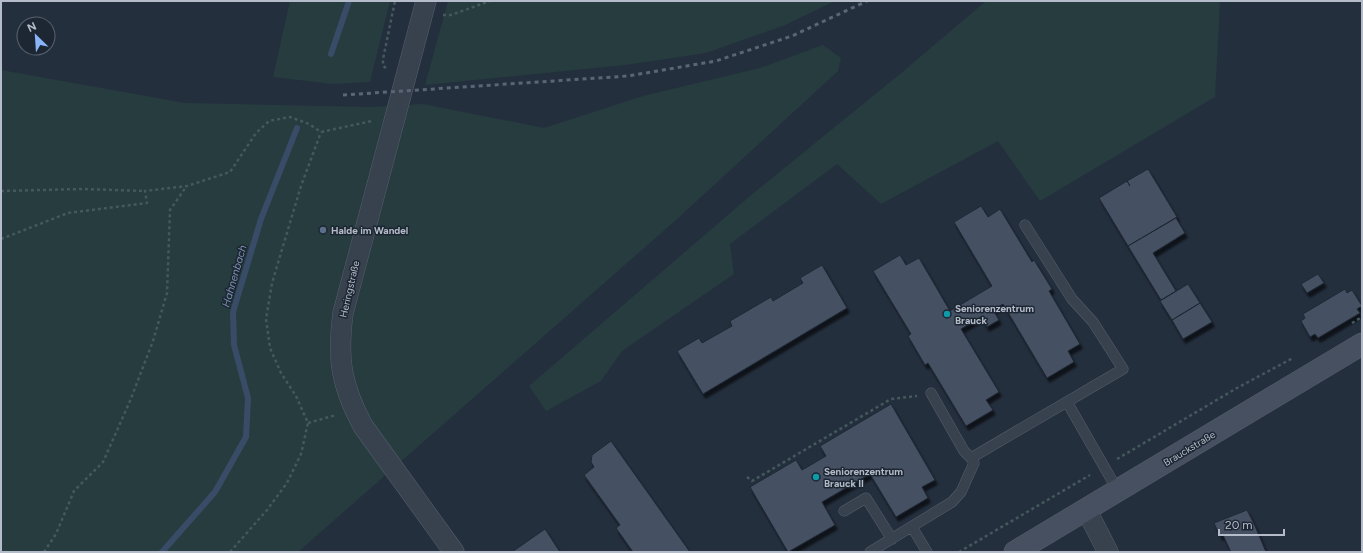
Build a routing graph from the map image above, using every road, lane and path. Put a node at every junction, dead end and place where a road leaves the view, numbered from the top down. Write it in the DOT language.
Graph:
graph roads {
  1 [pos="395,1"];
  2 [pos="490,1"];
  3 [pos="425,7"];
  4 [pos="385,74"];
  5 [pos="374,115"];
  6 [pos="321,132"];
  7 [pos="187,186"];
  8 [pos="145,190"];
  9 [pos="1,191"];
  10 [pos="1025,225"];
  11 [pos="1,239"];
  12 [pos="1362,317"];
  13 [pos="1349,325"];
  14 [pos="1362,344"];
  15 [pos="1298,355"];
  16 [pos="931,393"];
  17 [pos="1067,402"];
  18 [pos="330,417"];
  19 [pos="308,423"];
  20 [pos="971,458"];
  21 [pos="1104,467"];
  22 [pos="747,477"];
  23 [pos="1118,491"];
  24 [pos="1086,509"];
  25 [pos="844,511"];
  26 [pos="912,527"];
  27 [pos="892,539"];
  28 [pos="44,552"];
  29 [pos="230,552"];
  30 [pos="454,552"];
  31 [pos="870,552"];
  32 [pos="927,552"];
  33 [pos="959,552"];
  34 [pos="1015,552"];
  35 [pos="1108,552"];
  1 -- 4 [label="path"];
  2 -- 3 [label="path"];
  3 -- 30 [label="street, Heringstraße"];
  5 -- 6 [label="path"];
  6 -- 7 [label="path"];
  6 -- 19 [label="path"];
  7 -- 8 [label="path"];
  7 -- 28 [label="path"];
  8 -- 9 [label="path"];
  8 -- 11 [label="path"];
  10 -- 17 [label="lane"];
  12 -- 13 [label="path"];
  14 -- 23 [label="main road, Brauckstraße"];
  15 -- 21 [label="path"];
  16 -- 20 [label="lane"];
  16 -- 22 [label="path"];
  17 -- 20 [label="lane"];
  17 -- 21 [label="lane"];
  18 -- 19 [label="path"];
  19 -- 29 [label="path"];
  20 -- 26 [label="lane"];
  21 -- 23 [label="lane"];
  21 -- 33 [label="path"];
  23 -- 24 [label="main road, Brauckstraße"];
  24 -- 34 [label="main road, Brauckstraße"];
  24 -- 35 [label="street"];
  25 -- 27 [label="lane"];
  26 -- 27 [label="lane"];
  26 -- 32 [label="lane"];
  27 -- 31 [label="lane"];
}
